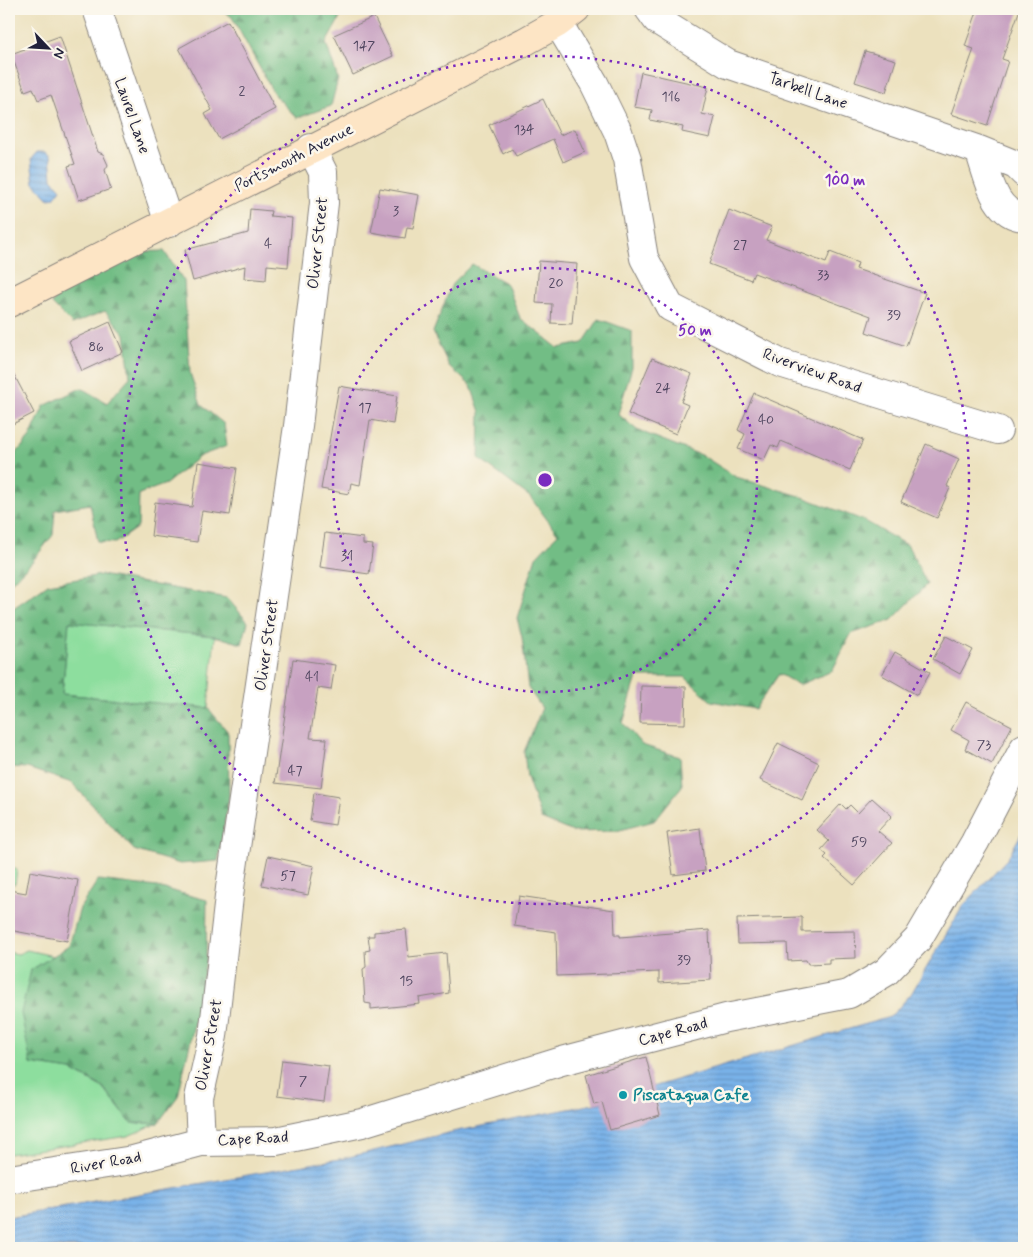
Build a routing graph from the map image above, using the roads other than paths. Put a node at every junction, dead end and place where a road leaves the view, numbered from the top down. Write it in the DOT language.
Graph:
graph roads {
  1 [pos="97,9"];
  2 [pos="649,9"];
  3 [pos="567,16"];
  4 [pos="311,148"];
  5 [pos="979,150"];
  6 [pos="1024,173"];
  7 [pos="1024,217"];
  8 [pos="169,223"];
  9 [pos="9,303"];
  10 [pos="998,430"];
  11 [pos="1024,748"];
  12 [pos="201,1142"];
  13 [pos="9,1178"];
  1 -- 8 [label="street, Laurel Lane"];
  2 -- 5 [label="street, Tarbell Lane"];
  3 -- 4 [label="main road, Portsmouth Avenue"];
  3 -- 10 [label="street, Riverview Road"];
  4 -- 8 [label="main road, Portsmouth Avenue"];
  4 -- 12 [label="street, Oliver Street"];
  5 -- 6 [label="street, Tarbell Lane"];
  5 -- 7 [label="street"];
  8 -- 9 [label="main road, Portsmouth Avenue"];
  11 -- 12 [label="street, Cape Road"];
  12 -- 13 [label="street, River Road"];
}
